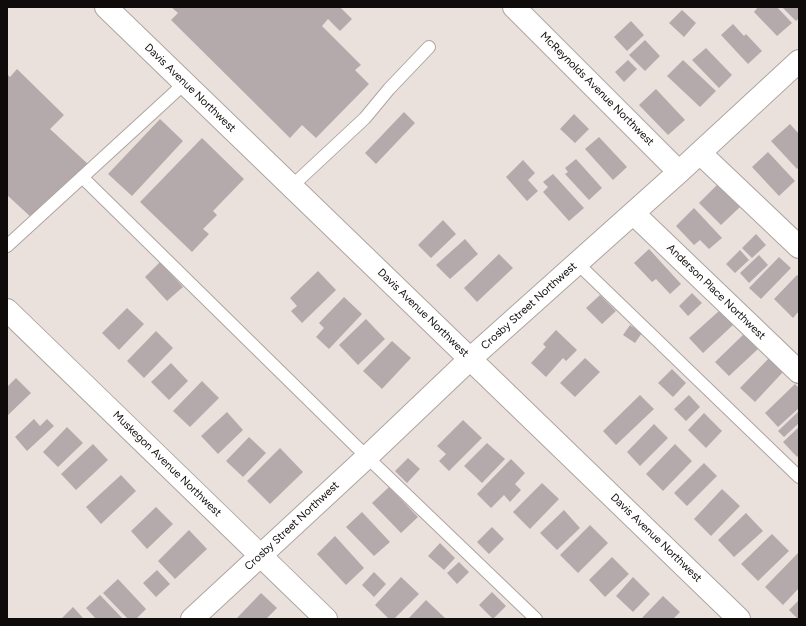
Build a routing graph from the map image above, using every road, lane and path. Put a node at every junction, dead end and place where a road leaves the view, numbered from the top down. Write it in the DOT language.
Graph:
graph roads {
  1 [pos="106,7"];
  2 [pos="514,7"];
  3 [pos="429,47"];
  4 [pos="799,61"];
  5 [pos="185,83"];
  6 [pos="700,152"];
  7 [pos="679,172"];
  8 [pos="82,177"];
  9 [pos="292,186"];
  10 [pos="633,213"];
  11 [pos="7,246"];
  12 [pos="799,247"];
  13 [pos="577,264"];
  14 [pos="7,310"];
  15 [pos="470,359"];
  16 [pos="799,372"];
  17 [pos="367,457"];
  18 [pos="799,477"];
  19 [pos="261,555"];
  20 [pos="192,619"];
  21 [pos="326,619"];
  22 [pos="536,619"];
  23 [pos="739,619"];
  1 -- 5 [label="street, Davis Avenue Northwest"];
  2 -- 7 [label="street, McReynolds Avenue Northwest"];
  3 -- 9 [label="lane"];
  4 -- 6 [label="street, Crosby Street Northwest"];
  5 -- 8 [label="lane"];
  5 -- 9 [label="street, Davis Avenue Northwest"];
  6 -- 7 [label="street, Crosby Street Northwest"];
  6 -- 12 [label="street"];
  7 -- 10 [label="street, Crosby Street Northwest"];
  8 -- 11 [label="lane"];
  8 -- 17 [label="lane"];
  9 -- 15 [label="street, Davis Avenue Northwest"];
  10 -- 13 [label="street, Crosby Street Northwest"];
  10 -- 16 [label="street, Anderson Place Northwest"];
  13 -- 15 [label="street, Crosby Street Northwest"];
  13 -- 18 [label="lane"];
  14 -- 19 [label="street, Muskegon Avenue Northwest"];
  15 -- 17 [label="street, Crosby Street Northwest"];
  15 -- 23 [label="street, Davis Avenue Northwest"];
  17 -- 19 [label="street, Crosby Street Northwest"];
  17 -- 22 [label="lane"];
  19 -- 20 [label="street, Crosby Street Northwest"];
  19 -- 21 [label="street, Muskegon Avenue Northwest"];
}
